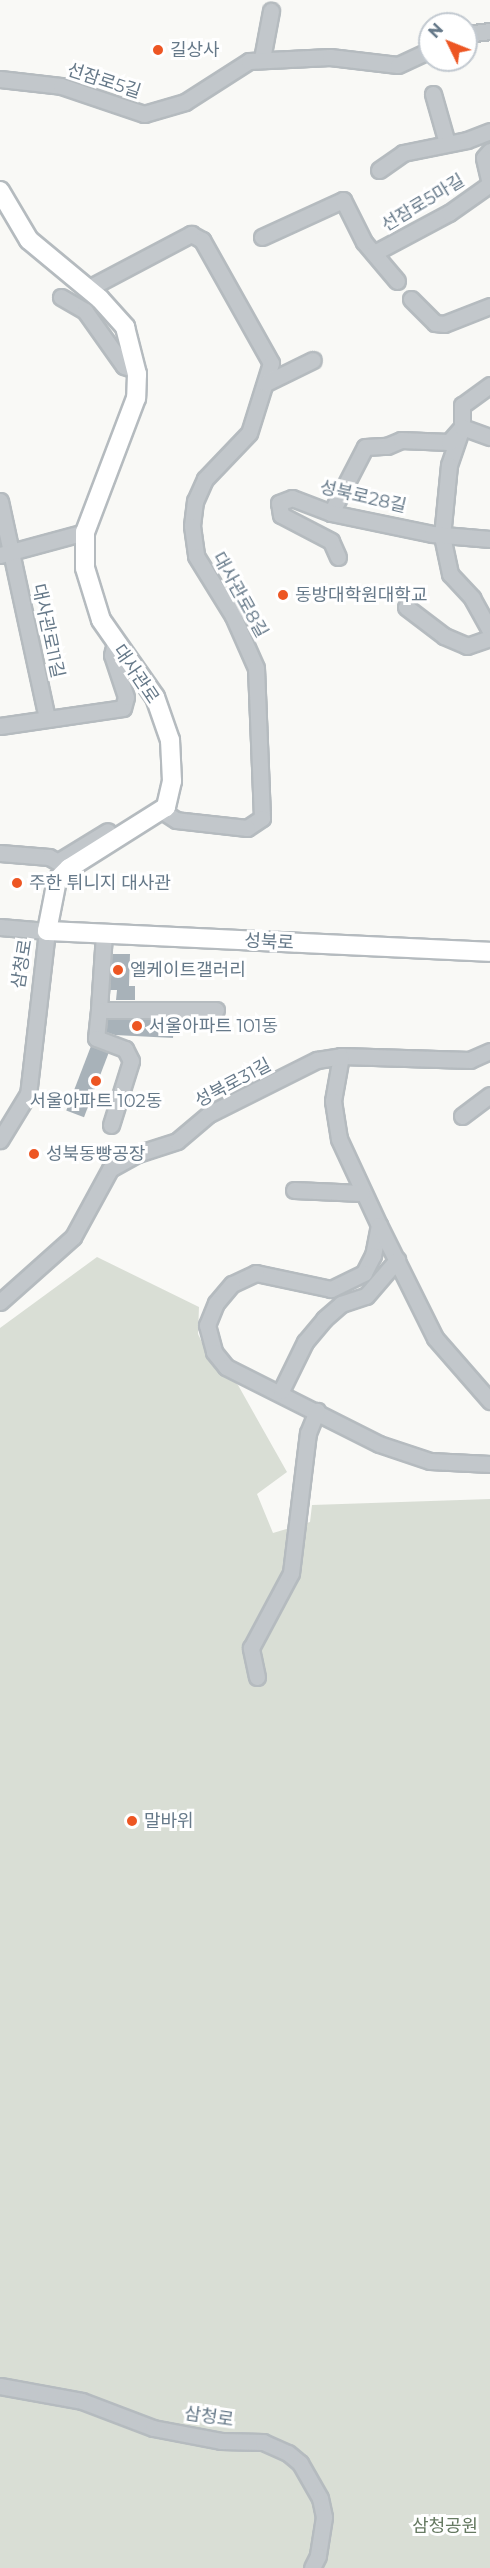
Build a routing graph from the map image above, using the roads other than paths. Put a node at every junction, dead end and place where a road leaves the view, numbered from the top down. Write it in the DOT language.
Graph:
graph roads {
  1 [pos="271,11"];
  2 [pos="418,56"];
  3 [pos="262,60"];
  4 [pos="0,79"];
  5 [pos="433,94"];
  6 [pos="490,131"];
  7 [pos="447,143"];
  8 [pos="490,151"];
  9 [pos="379,170"];
  10 [pos="490,184"];
  11 [pos="0,191"];
  12 [pos="262,237"];
  13 [pos="374,253"];
  14 [pos="397,281"];
  15 [pos="87,289"];
  16 [pos="61,297"];
  17 [pos="411,300"];
  18 [pos="490,306"];
  19 [pos="313,360"];
  20 [pos="136,370"];
  21 [pos="266,383"];
  22 [pos="490,385"];
  23 [pos="462,427"];
  24 [pos="490,436"];
  25 [pos="0,501"];
  26 [pos="331,513"];
  27 [pos="85,532"];
  28 [pos="442,536"];
  29 [pos="490,539"];
  30 [pos="6,553"];
  31 [pos="338,557"];
  32 [pos="406,608"];
  33 [pos="490,630"];
  34 [pos="490,638"];
  35 [pos="115,643"];
  36 [pos="47,718"];
  37 [pos="0,726"];
  38 [pos="162,811"];
  39 [pos="108,831"];
  40 [pos="0,853"];
  41 [pos="64,864"];
  42 [pos="0,927"];
  43 [pos="47,931"];
  44 [pos="104,934"];
  45 [pos="490,952"];
  46 [pos="99,1010"];
  47 [pos="216,1010"];
  48 [pos="490,1051"];
  49 [pos="341,1056"];
  50 [pos="490,1095"];
  51 [pos="462,1116"];
  52 [pos="111,1125"];
  53 [pos="0,1140"];
  54 [pos="294,1190"];
  55 [pos="362,1193"];
  56 [pos="379,1225"];
  57 [pos="397,1260"];
  58 [pos="0,1302"];
  59 [pos="280,1391"];
  60 [pos="490,1401"];
  61 [pos="317,1411"];
  62 [pos="490,1464"];
  63 [pos="256,1677"];
  64 [pos="0,2386"];
  65 [pos="312,2568"];
  1 -- 3 [label="street"];
  2 -- 3 [label="street, 선잠로5길"];
  3 -- 4 [label="street, 선잠로5길"];
  5 -- 7 [label="street"];
  6 -- 7 [label="street"];
  7 -- 9 [label="street"];
  8 -- 10 [label="street, 선잠로5마길"];
  10 -- 13 [label="street, 선잠로5마길"];
  11 -- 15 [label="main road, 대사관로"];
  12 -- 13 [label="street, 선잠로5마길"];
  13 -- 14 [label="street, 선잠로5마길"];
  15 -- 20 [label="main road, 대사관로"];
  15 -- 21 [label="street, 대사관로8길"];
  16 -- 20 [label="street"];
  17 -- 18 [label="street"];
  19 -- 21 [label="street"];
  20 -- 27 [label="main road, 대사관로"];
  21 -- 38 [label="street, 대사관로8길"];
  22 -- 23 [label="street"];
  23 -- 24 [label="street"];
  23 -- 26 [label="street"];
  23 -- 28 [label="street"];
  25 -- 30 [label="street, 대사관로11길"];
  26 -- 28 [label="street, 성북로28길"];
  26 -- 31 [label="street, 성북로28길"];
  27 -- 30 [label="street"];
  27 -- 35 [label="main road, 대사관로"];
  28 -- 29 [label="street, 성북로28길"];
  28 -- 33 [label="street"];
  30 -- 36 [label="street, 대사관로11길"];
  32 -- 34 [label="street"];
  35 -- 36 [label="street"];
  35 -- 38 [label="main road, 대사관로"];
  36 -- 37 [label="street"];
  38 -- 41 [label="main road"];
  39 -- 41 [label="street"];
  40 -- 41 [label="street"];
  41 -- 43 [label="main road"];
  42 -- 43 [label="street"];
  43 -- 44 [label="main road, 성북로"];
  43 -- 53 [label="street, 삼청로"];
  44 -- 45 [label="main road, 성북로"];
  44 -- 46 [label="street"];
  46 -- 47 [label="street"];
  46 -- 52 [label="street"];
  48 -- 49 [label="street, 성북로31길"];
  49 -- 55 [label="street"];
  49 -- 58 [label="street, 성북로31길"];
  50 -- 51 [label="street"];
  54 -- 55 [label="street"];
  55 -- 56 [label="street"];
  56 -- 57 [label="street"];
  56 -- 59 [label="street"];
  57 -- 59 [label="street"];
  57 -- 60 [label="street"];
  59 -- 61 [label="street"];
  61 -- 62 [label="street"];
  61 -- 63 [label="street"];
  64 -- 65 [label="street, 삼청로"];
}
